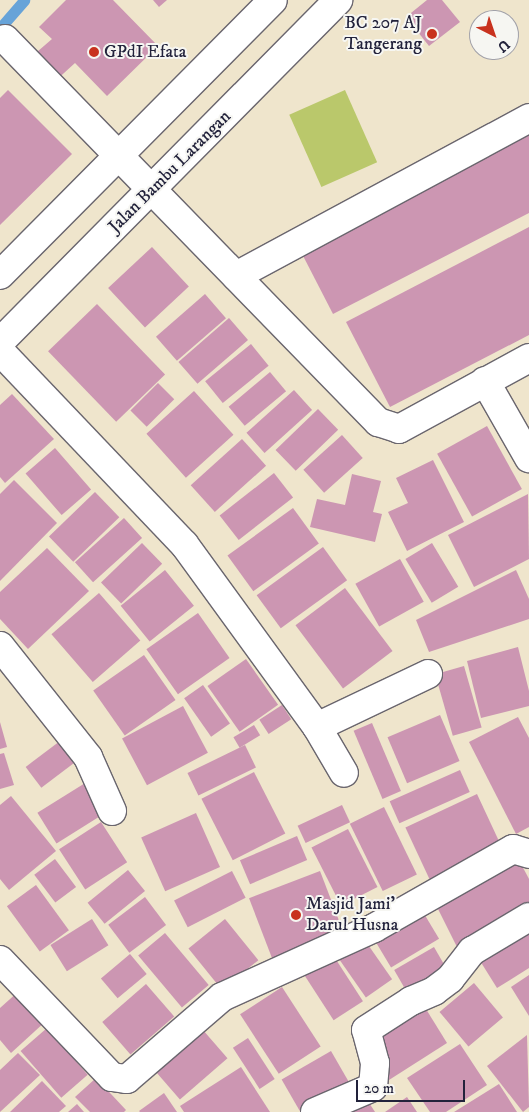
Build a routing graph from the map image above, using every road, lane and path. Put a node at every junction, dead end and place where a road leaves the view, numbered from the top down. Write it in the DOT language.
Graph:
graph roads {
  1 [pos="273,0"];
  2 [pos="338,0"];
  3 [pos="5,40"];
  4 [pos="529,118"];
  5 [pos="118,156"];
  6 [pos="151,192"];
  7 [pos="0,275"];
  8 [pos="236,276"];
  9 [pos="0,342"];
  10 [pos="0,351"];
  11 [pos="529,358"];
  12 [pos="486,382"];
  13 [pos="529,458"];
  14 [pos="0,646"];
  15 [pos="428,674"];
  16 [pos="317,727"];
  17 [pos="344,773"];
  18 [pos="112,811"];
  19 [pos="529,854"];
  20 [pos="529,918"];
  21 [pos="0,960"];
  22 [pos="320,1111"];
  1 -- 5 [label="street"];
  2 -- 6 [label="street, Jalan Bambu Larangan"];
  3 -- 5 [label="street"];
  4 -- 8 [label="street"];
  5 -- 6 [label="street"];
  5 -- 7 [label="street"];
  6 -- 8 [label="street"];
  6 -- 9 [label="street, Jalan Bambu Larangan"];
  8 -- 12 [label="street"];
  10 -- 16 [label="street"];
  11 -- 12 [label="street"];
  12 -- 13 [label="street"];
  14 -- 18 [label="street"];
  15 -- 16 [label="street"];
  16 -- 17 [label="street"];
  19 -- 21 [label="street"];
  20 -- 22 [label="street"];
}
